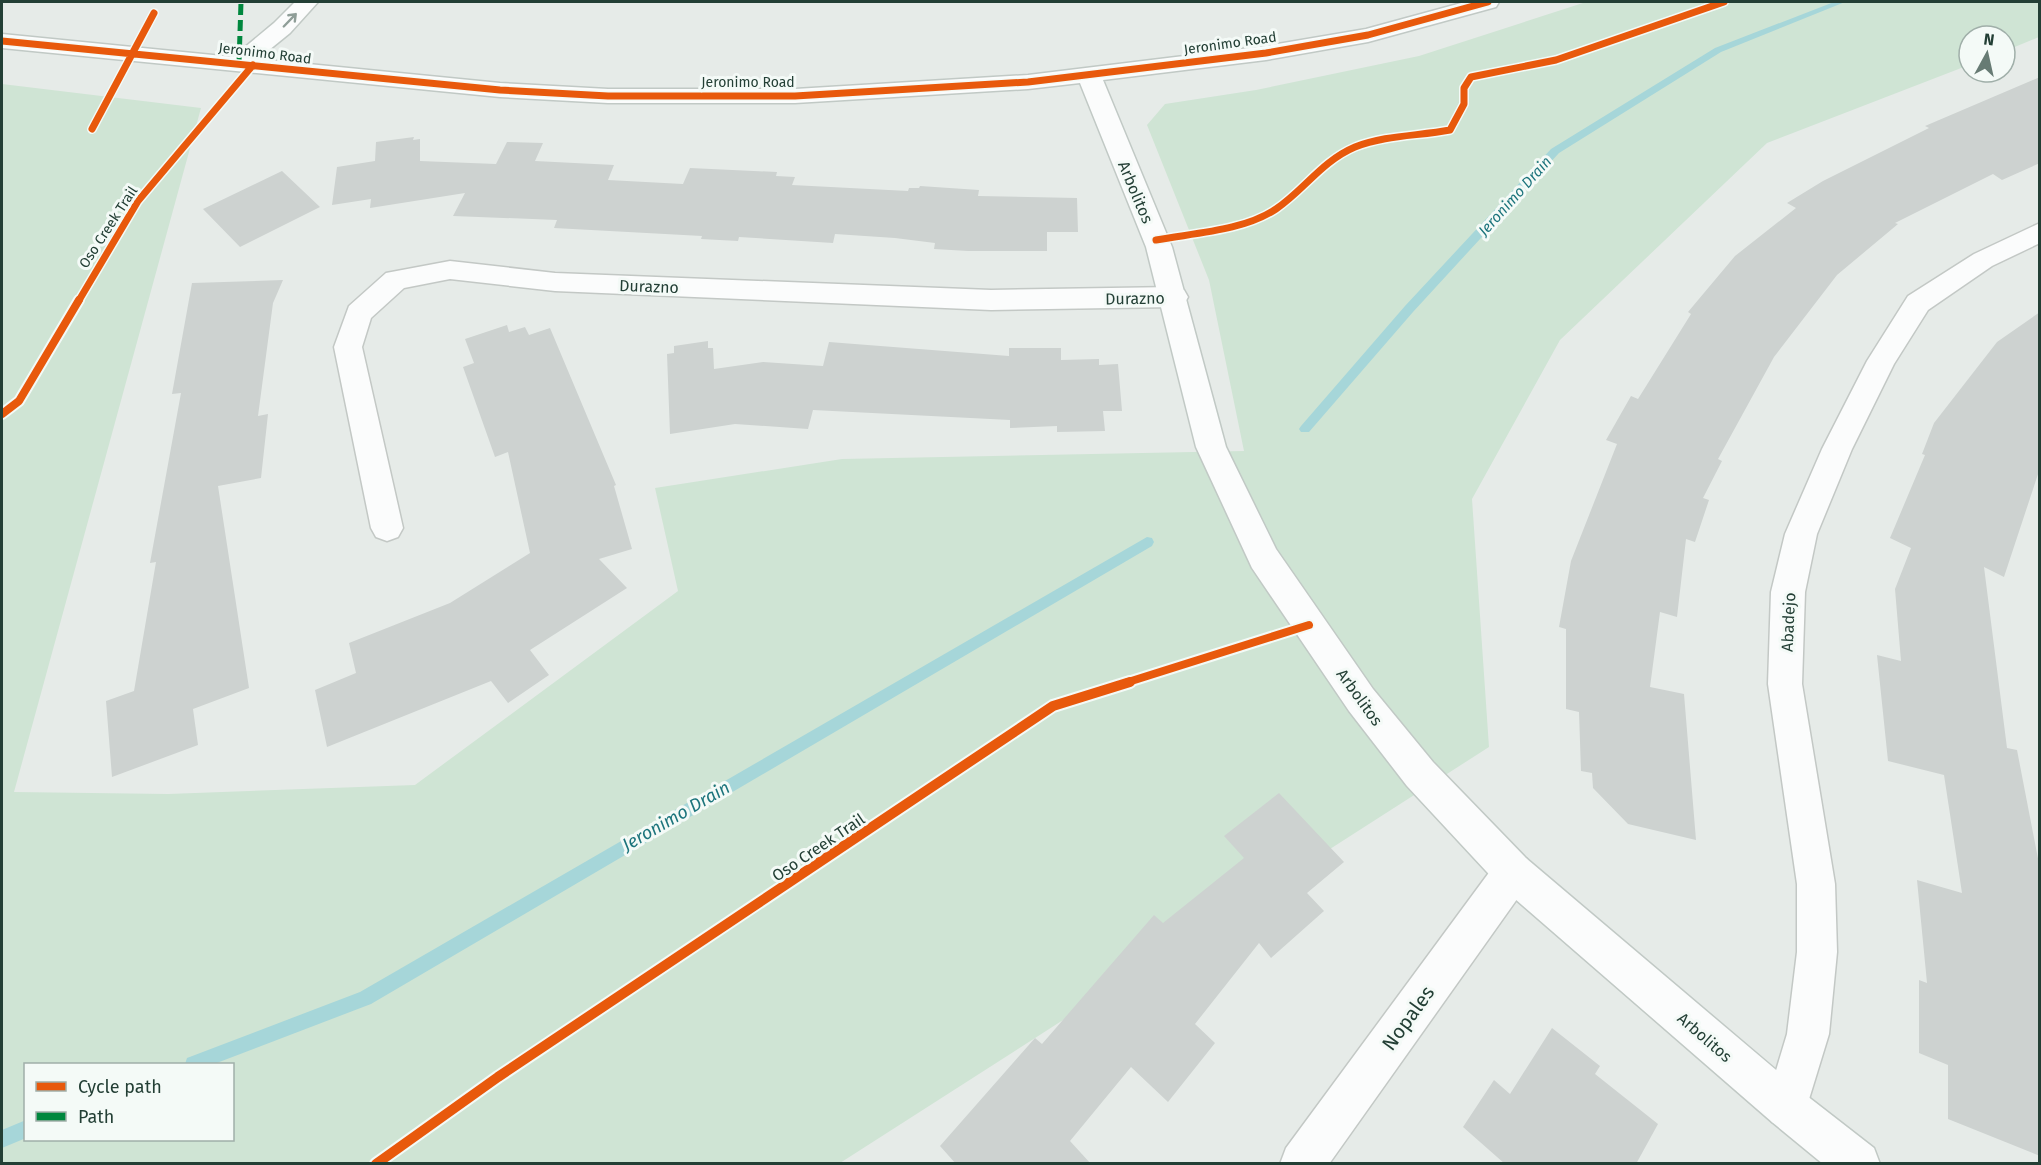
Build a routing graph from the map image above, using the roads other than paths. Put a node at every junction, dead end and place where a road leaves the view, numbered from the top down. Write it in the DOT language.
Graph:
graph roads {
  1 [pos="282,2"];
  2 [pos="308,2"];
  3 [pos="1488,2"];
  4 [pos="2,41"];
  5 [pos="239,63"];
  6 [pos="1089,75"];
  7 [pos="2040,232"];
  8 [pos="1174,297"];
  9 [pos="387,528"];
  10 [pos="1513,872"];
  11 [pos="1787,1107"];
  12 [pos="1302,1164"];
  13 [pos="1858,1164"];
  1 -- 5 [label="street"];
  5 -- 2 [label="street, one-way"];
  3 -- 6 [label="street, Jeronimo Road"];
  4 -- 5 [label="street, Jeronimo Road"];
  5 -- 6 [label="street, Jeronimo Road"];
  6 -- 8 [label="street, Arbolitos"];
  7 -- 11 [label="street, Abadejo"];
  8 -- 9 [label="street, Durazno"];
  8 -- 10 [label="street, Arbolitos"];
  10 -- 11 [label="street, Arbolitos"];
  10 -- 12 [label="street, Nopales"];
  11 -- 13 [label="street, Arbolitos"];
}
